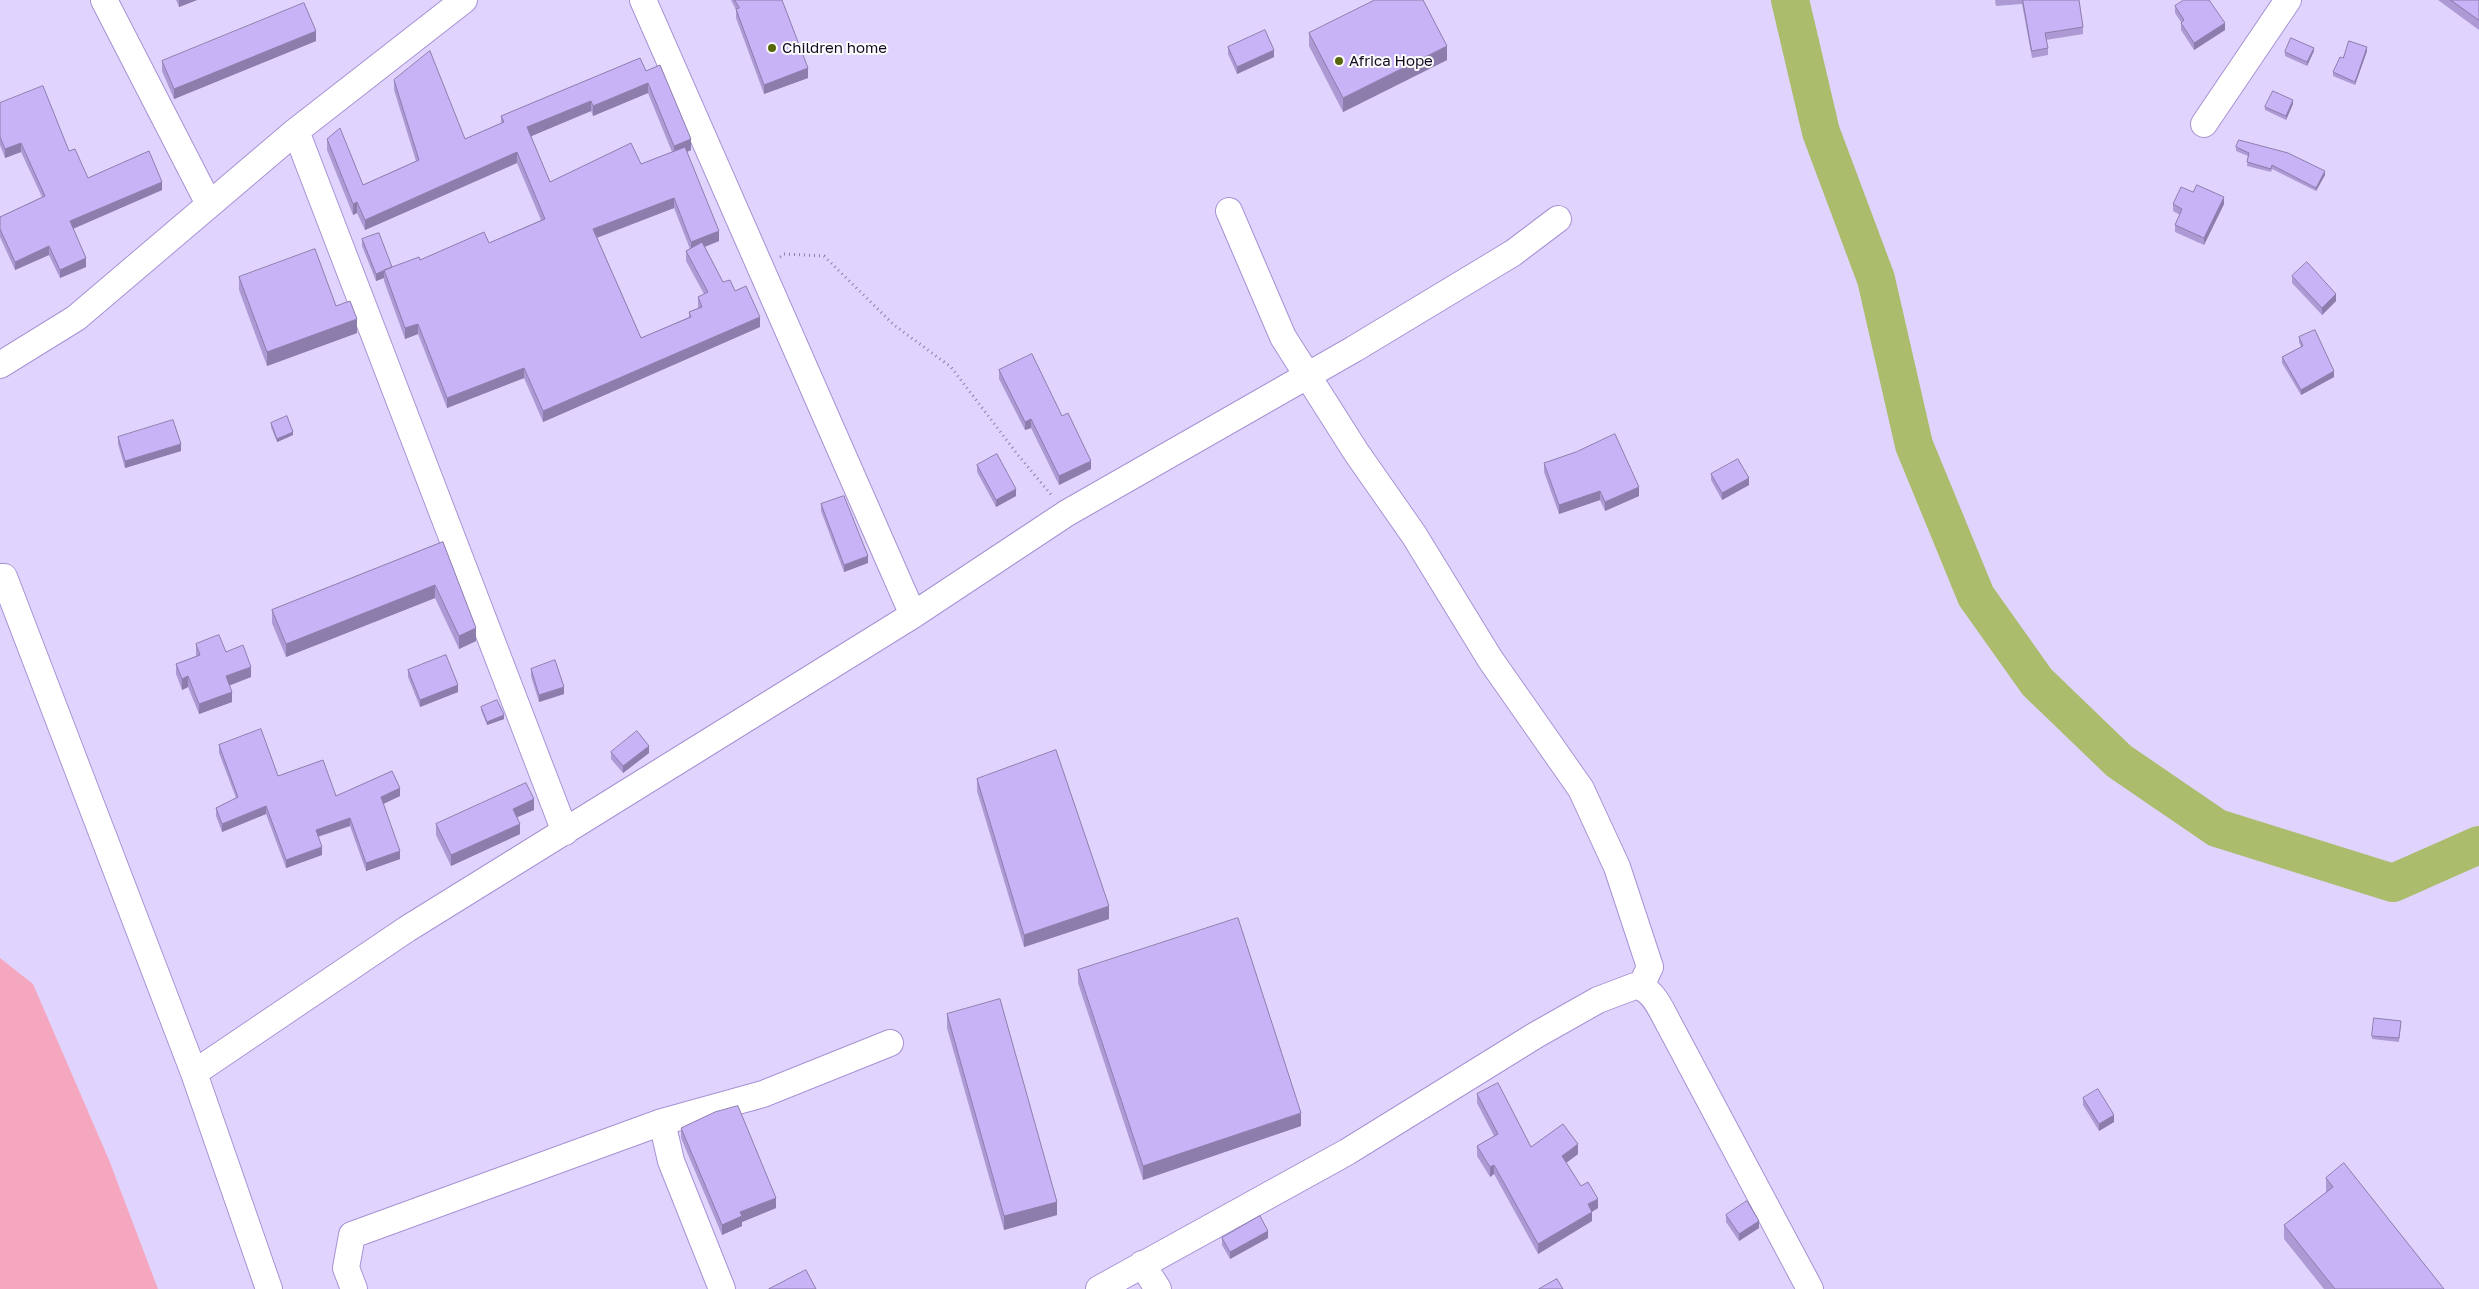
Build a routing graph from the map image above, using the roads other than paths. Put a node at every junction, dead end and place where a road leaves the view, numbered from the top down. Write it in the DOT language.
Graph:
graph roads {
  1 [pos="104,0"];
  2 [pos="464,0"];
  3 [pos="643,0"];
  4 [pos="2288,0"];
  5 [pos="2204,124"];
  6 [pos="296,131"];
  7 [pos="209,204"];
  8 [pos="1229,211"];
  9 [pos="1558,220"];
  10 [pos="0,365"];
  11 [pos="1307,375"];
  12 [pos="1,574"];
  13 [pos="913,615"];
  14 [pos="565,832"];
  15 [pos="1641,986"];
  16 [pos="890,1044"];
  17 [pos="194,1073"];
  18 [pos="662,1122"];
  19 [pos="1142,1264"];
  20 [pos="269,1289"];
  21 [pos="354,1289"];
  22 [pos="722,1289"];
  23 [pos="1099,1289"];
  24 [pos="1158,1289"];
  25 [pos="1810,1289"];
  1 -- 7 [label="street"];
  2 -- 6 [label="street"];
  3 -- 13 [label="street"];
  4 -- 5 [label="street"];
  6 -- 7 [label="street"];
  6 -- 14 [label="street"];
  7 -- 10 [label="street"];
  8 -- 11 [label="street"];
  9 -- 11 [label="street"];
  11 -- 13 [label="street"];
  11 -- 15 [label="street"];
  12 -- 17 [label="street"];
  13 -- 14 [label="street"];
  14 -- 17 [label="street"];
  15 -- 19 [label="street"];
  15 -- 25 [label="street"];
  16 -- 18 [label="street"];
  17 -- 20 [label="street"];
  18 -- 21 [label="street"];
  18 -- 22 [label="street"];
  19 -- 23 [label="street"];
  19 -- 24 [label="street"];
}
